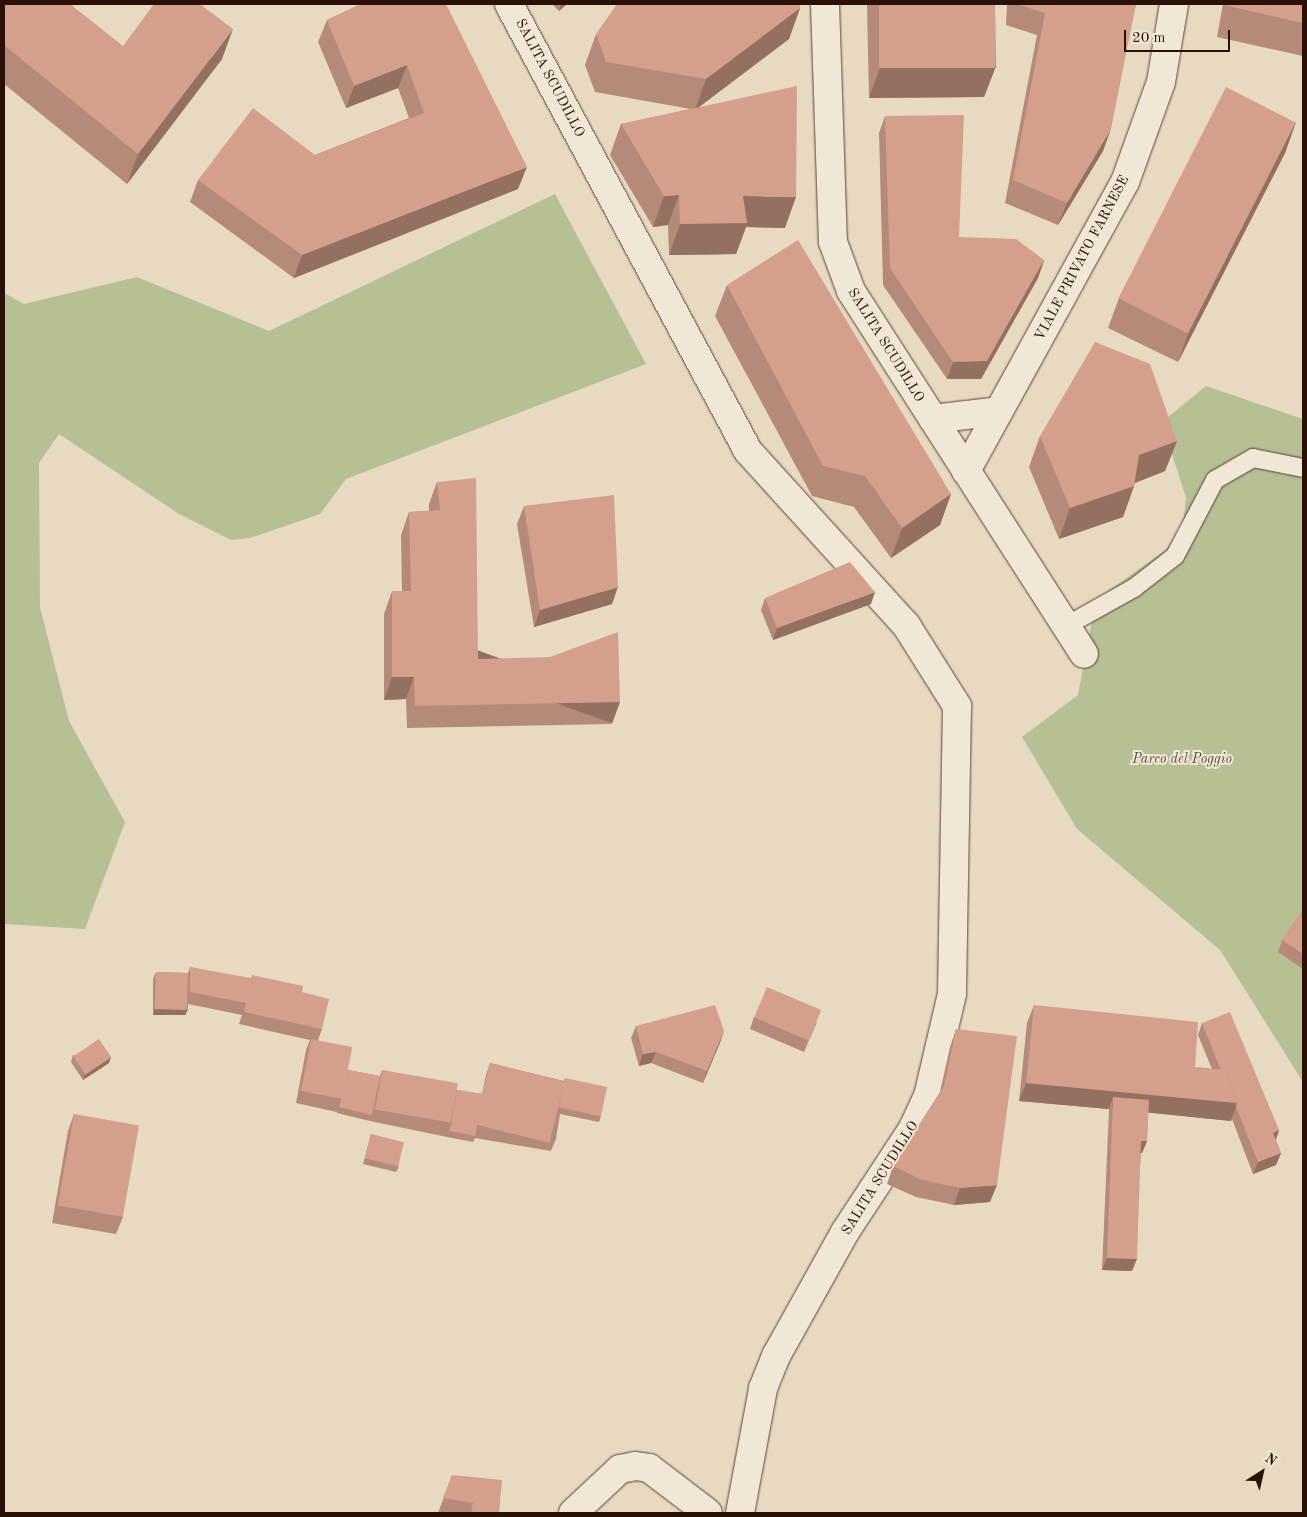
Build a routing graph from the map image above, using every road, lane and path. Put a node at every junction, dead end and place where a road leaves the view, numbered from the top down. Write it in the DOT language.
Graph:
graph roads {
  1 [pos="509,4"];
  2 [pos="825,4"];
  3 [pos="1174,4"];
  4 [pos="999,411"];
  5 [pos="933,419"];
  6 [pos="1303,468"];
  7 [pos="966,471"];
  8 [pos="1066,626"];
  9 [pos="1084,654"];
  10 [pos="573,1513"];
  11 [pos="708,1513"];
  12 [pos="740,1513"];
  1 -- 12 [label="street, SALITA SCUDILLO"];
  2 -- 5 [label="street, SALITA SCUDILLO"];
  3 -- 4 [label="street, VIALE PRIVATO FARNESE"];
  4 -- 5 [label="street"];
  4 -- 7 [label="street, VIALE PRIVATO FARNESE"];
  5 -- 7 [label="street, SALITA SCUDILLO"];
  6 -- 8 [label="lane"];
  7 -- 8 [label="street, SALITA SCUDILLO"];
  8 -- 9 [label="street, SALITA SCUDILLO"];
  10 -- 11 [label="street"];
}
